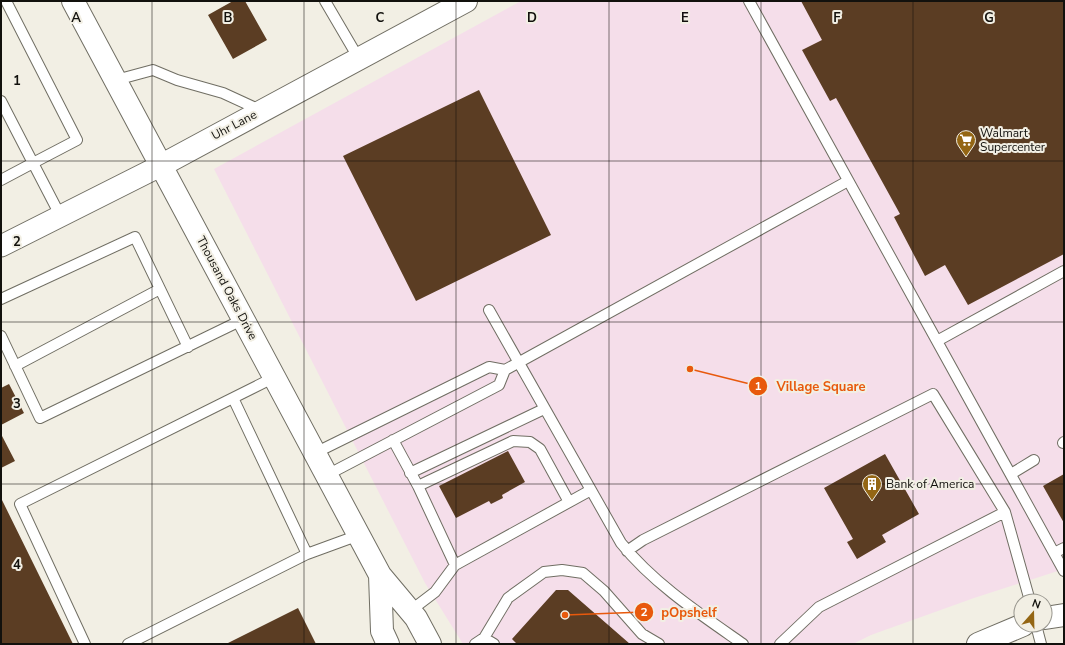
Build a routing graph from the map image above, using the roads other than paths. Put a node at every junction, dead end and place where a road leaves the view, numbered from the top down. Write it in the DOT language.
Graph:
graph roads {
  1 [pos="6,1"];
  2 [pos="73,1"];
  3 [pos="325,1"];
  4 [pos="466,1"];
  5 [pos="749,1"];
  6 [pos="360,59"];
  7 [pos="116,80"];
  8 [pos="1,101"];
  9 [pos="262,110"];
  10 [pos="33,163"];
  11 [pos="162,165"];
  12 [pos="1,180"];
  13 [pos="848,181"];
  14 [pos="61,217"];
  15 [pos="1,246"];
  16 [pos="1064,272"];
  17 [pos="160,289"];
  18 [pos="1,299"];
  19 [pos="489,310"];
  20 [pos="244,319"];
  21 [pos="1,336"];
  22 [pos="937,341"];
  23 [pos="188,347"];
  24 [pos="518,363"];
  25 [pos="15,366"];
  26 [pos="505,370"];
  27 [pos="275,377"];
  28 [pos="233,398"];
  29 [pos="544,409"];
  30 [pos="393,440"];
  31 [pos="315,453"];
  32 [pos="1034,460"];
  33 [pos="410,473"];
  34 [pos="1011,474"];
  35 [pos="327,476"];
  36 [pos="418,486"];
  37 [pos="591,490"];
  38 [pos="569,502"];
  39 [pos="1005,512"];
  40 [pos="359,535"];
  41 [pos="1064,548"];
  42 [pos="627,551"];
  43 [pos="1054,553"];
  44 [pos="307,554"];
  45 [pos="455,565"];
  46 [pos="1064,571"];
  47 [pos="380,575"];
  48 [pos="1028,593"];
  49 [pos="410,611"];
  50 [pos="1064,615"];
  51 [pos="1053,617"];
  52 [pos="1013,629"];
  53 [pos="1038,633"];
  54 [pos="484,638"];
  55 [pos="85,644"];
  56 [pos="128,644"];
  57 [pos="388,644"];
  58 [pos="430,644"];
  59 [pos="475,644"];
  60 [pos="494,644"];
  61 [pos="659,644"];
  62 [pos="743,644"];
  63 [pos="780,644"];
  64 [pos="978,644"];
  65 [pos="1041,644"];
  1 -- 10 [label="lane"];
  2 -- 7 [label="main road, Thousand Oaks Drive"];
  3 -- 6 [label="lane"];
  4 -- 6 [label="main road, Uhr Lane"];
  5 -- 13 [label="lane"];
  6 -- 9 [label="main road, Uhr Lane"];
  7 -- 9 [label="lane"];
  7 -- 11 [label="main road, Thousand Oaks Drive"];
  8 -- 10 [label="lane"];
  9 -- 11 [label="main road, Uhr Lane"];
  10 -- 12 [label="lane"];
  10 -- 14 [label="lane"];
  11 -- 14 [label="street, Uhr Lane"];
  11 -- 20 [label="main road, Thousand Oaks Drive"];
  13 -- 22 [label="lane"];
  13 -- 24 [label="lane"];
  14 -- 15 [label="street, Uhr Lane"];
  16 -- 22 [label="lane"];
  17 -- 18 [label="lane"];
  17 -- 23 [label="lane"];
  17 -- 25 [label="lane"];
  19 -- 24 [label="lane"];
  20 -- 23 [label="lane"];
  20 -- 27 [label="main road, Thousand Oaks Drive"];
  21 -- 25 [label="lane"];
  22 -- 34 [label="lane"];
  23 -- 25 [label="lane"];
  24 -- 26 [label="lane"];
  24 -- 29 [label="lane"];
  26 -- 30 [label="lane"];
  26 -- 31 [label="lane"];
  27 -- 28 [label="lane"];
  27 -- 31 [label="main road, Thousand Oaks Drive"];
  28 -- 44 [label="lane"];
  28 -- 55 [label="lane"];
  29 -- 33 [label="lane"];
  29 -- 37 [label="lane"];
  30 -- 33 [label="lane"];
  30 -- 35 [label="lane"];
  31 -- 35 [label="main road, Thousand Oaks Drive"];
  32 -- 34 [label="lane"];
  33 -- 36 [label="lane"];
  34 -- 43 [label="lane"];
  35 -- 40 [label="main road, Thousand Oaks Drive"];
  36 -- 38 [label="lane"];
  36 -- 45 [label="lane"];
  37 -- 38 [label="lane"];
  37 -- 42 [label="lane"];
  38 -- 45 [label="lane"];
  39 -- 42 [label="lane"];
  39 -- 48 [label="lane"];
  39 -- 63 [label="lane"];
  40 -- 44 [label="lane"];
  40 -- 47 [label="main road, Thousand Oaks Drive"];
  41 -- 43 [label="lane"];
  42 -- 62 [label="lane"];
  43 -- 46 [label="lane"];
  44 -- 56 [label="lane"];
  45 -- 49 [label="lane"];
  47 -- 49 [label="main road, Thousand Oaks Drive"];
  47 -- 57 [label="main road, Thousand Oaks Drive"];
  49 -- 58 [label="main road, Thousand Oaks Drive"];
  50 -- 51 [label="main road"];
  52 -- 64 [label="main road"];
  53 -- 65 [label="lane"];
  54 -- 59 [label="lane"];
  54 -- 60 [label="lane"];
  54 -- 61 [label="lane"];
}
